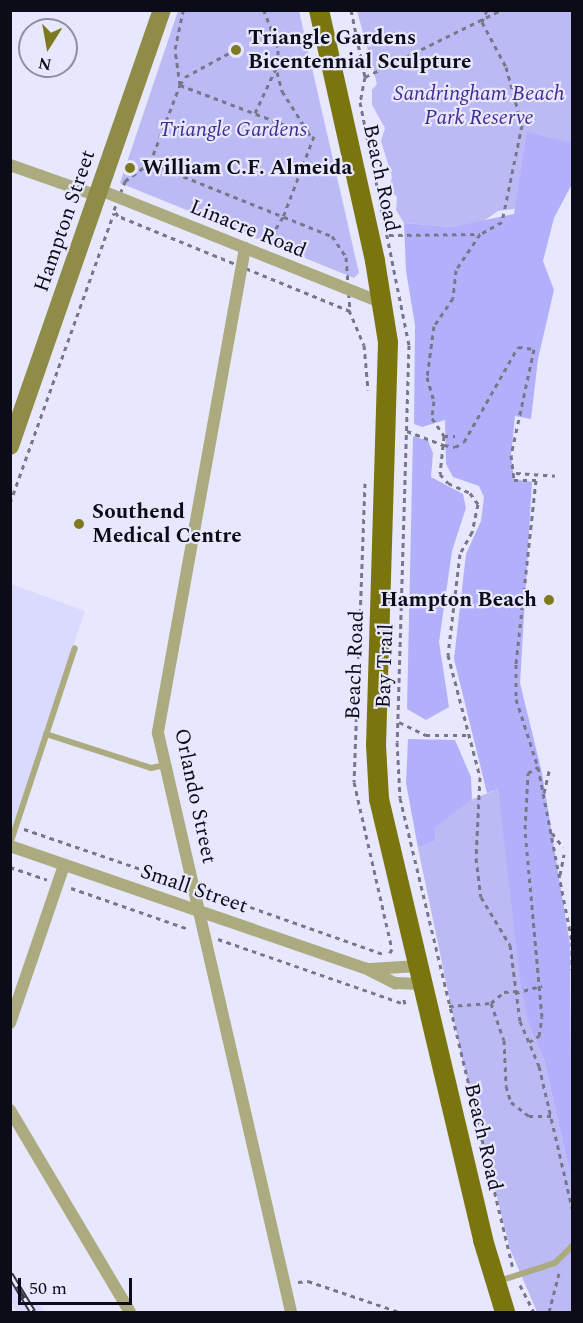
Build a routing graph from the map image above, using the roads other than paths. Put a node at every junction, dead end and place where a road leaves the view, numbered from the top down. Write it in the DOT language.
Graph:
graph roads {
  1 [pos="162,10"];
  2 [pos="319,10"];
  3 [pos="10,165"];
  4 [pos="99,193"];
  5 [pos="245,249"];
  6 [pos="382,303"];
  7 [pos="10,446"];
  8 [pos="75,648"];
  9 [pos="46,734"];
  10 [pos="165,765"];
  11 [pos="10,845"];
  12 [pos="64,865"];
  13 [pos="199,911"];
  14 [pos="365,968"];
  15 [pos="420,975"];
  16 [pos="10,1023"];
  17 [pos="10,1110"];
  18 [pos="573,1246"];
  19 [pos="495,1282"];
  20 [pos="130,1312"];
  21 [pos="291,1312"];
  22 [pos="505,1312"];
  1 -- 4 [label="main road, Hampton Street"];
  2 -- 6 [label="main road, Beach Road"];
  3 -- 4 [label="street, Linacre Road"];
  4 -- 5 [label="street, Linacre Road"];
  4 -- 7 [label="main road, Hampton Street"];
  5 -- 6 [label="street, Linacre Road"];
  5 -- 10 [label="street, Orlando Street"];
  6 -- 15 [label="main road, Beach Road"];
  8 -- 9 [label="lane"];
  9 -- 10 [label="lane"];
  9 -- 11 [label="lane"];
  10 -- 13 [label="street, Orlando Street"];
  11 -- 12 [label="street, Small Street"];
  12 -- 13 [label="street, Small Street"];
  12 -- 16 [label="street"];
  13 -- 14 [label="street, Small Street"];
  13 -- 21 [label="street, Orlando Street"];
  14 -- 15 [label="street, Small Street"];
  14 -- 15 [label="street, Small Street"];
  15 -- 19 [label="main road, Beach Road"];
  17 -- 20 [label="street"];
  18 -- 19 [label="lane"];
  19 -- 22 [label="main road, Beach Road"];
}
